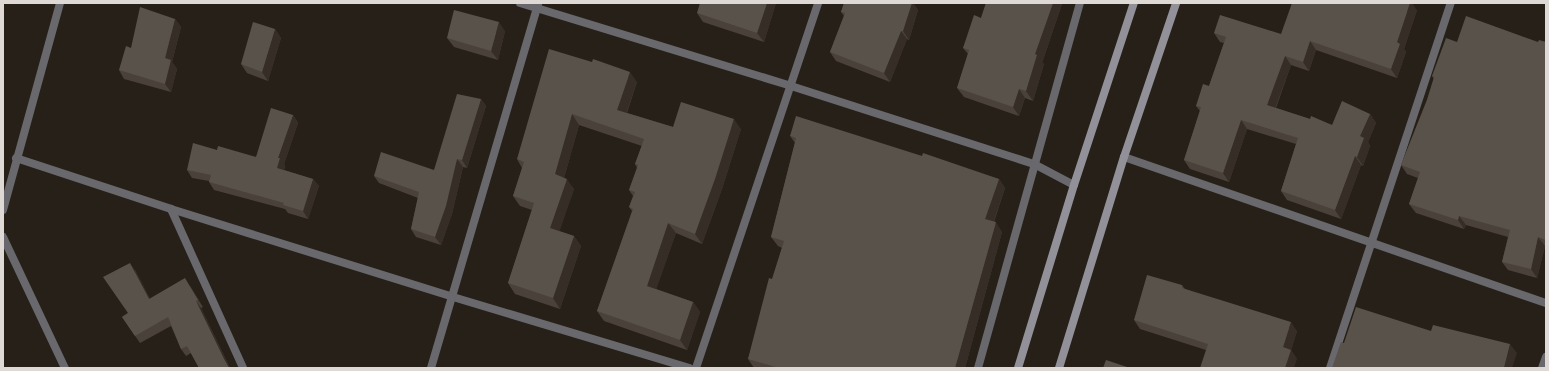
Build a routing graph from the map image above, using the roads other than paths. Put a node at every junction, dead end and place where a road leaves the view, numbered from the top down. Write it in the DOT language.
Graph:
graph roads {
  1 [pos="60,3"];
  2 [pos="520,3"];
  3 [pos="818,3"];
  4 [pos="1080,3"];
  5 [pos="1134,3"];
  6 [pos="1176,3"];
  7 [pos="1451,3"];
  8 [pos="538,6"];
  9 [pos="791,86"];
  10 [pos="16,158"];
  11 [pos="1124,158"];
  12 [pos="1034,164"];
  13 [pos="1074,185"];
  14 [pos="171,209"];
  15 [pos="3,210"];
  16 [pos="3,237"];
  17 [pos="1371,244"];
  18 [pos="453,297"];
  19 [pos="1546,303"];
  20 [pos="1546,357"];
  21 [pos="65,368"];
  22 [pos="243,368"];
  23 [pos="431,368"];
  24 [pos="690,368"];
  25 [pos="696,368"];
  26 [pos="978,368"];
  27 [pos="1018,368"];
  28 [pos="1059,368"];
  29 [pos="1330,368"];
  30 [pos="1542,368"];
  1 -- 10 [label="street"];
  2 -- 8 [label="street"];
  3 -- 9 [label="street"];
  4 -- 12 [label="street"];
  5 -- 13 [label="main road"];
  6 -- 11 [label="main road"];
  7 -- 17 [label="street"];
  8 -- 9 [label="street"];
  8 -- 18 [label="street"];
  9 -- 12 [label="street"];
  9 -- 25 [label="street"];
  10 -- 14 [label="street"];
  10 -- 15 [label="street"];
  11 -- 17 [label="street"];
  11 -- 28 [label="main road"];
  12 -- 13 [label="street"];
  12 -- 26 [label="street"];
  13 -- 27 [label="main road"];
  14 -- 18 [label="street"];
  14 -- 22 [label="street"];
  16 -- 21 [label="street"];
  17 -- 19 [label="street"];
  17 -- 29 [label="street"];
  18 -- 23 [label="street"];
  18 -- 24 [label="street"];
  20 -- 30 [label="street"];
}
